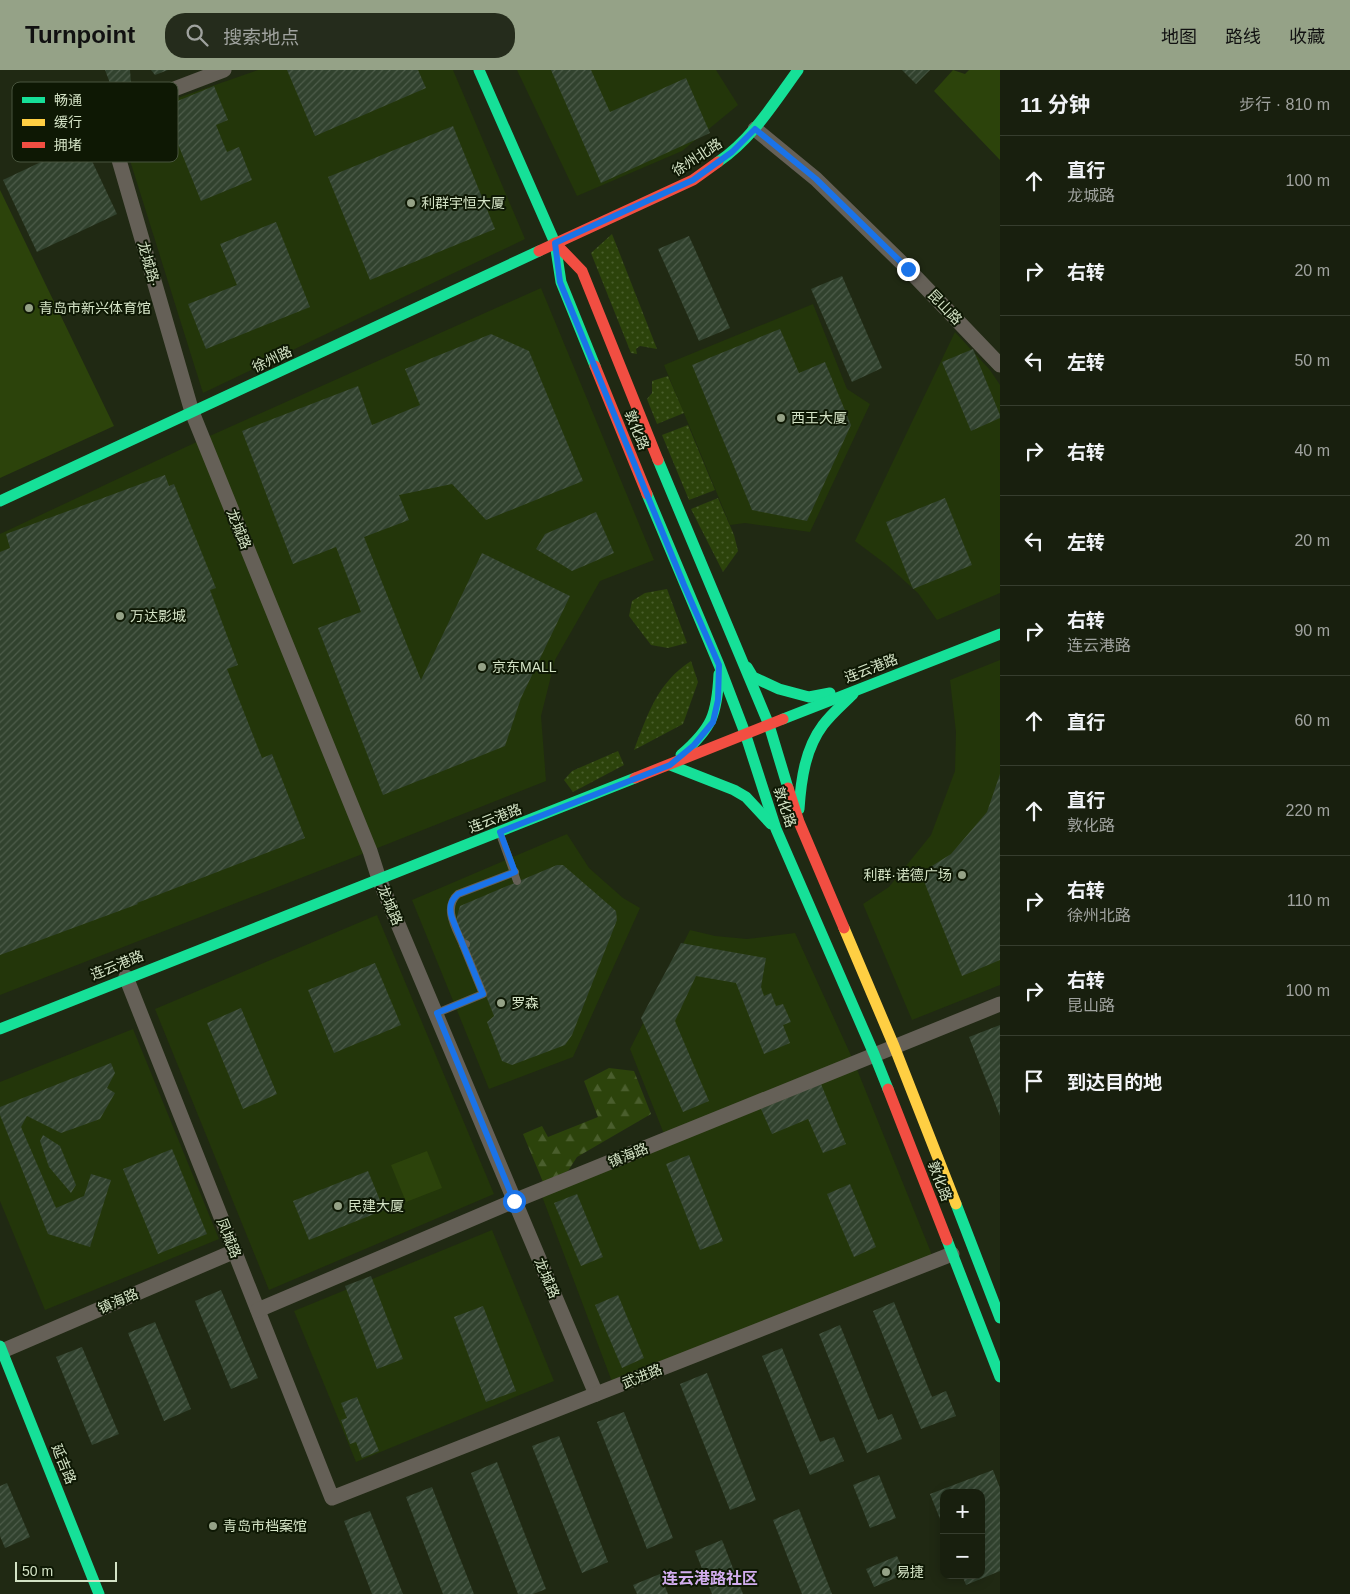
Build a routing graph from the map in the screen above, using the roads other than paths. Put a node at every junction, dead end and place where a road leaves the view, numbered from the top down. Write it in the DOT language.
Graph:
graph roads {
  1 [pos="224,70"];
  2 [pos="479,70"];
  3 [pos="798,70"];
  4 [pos="178,88"];
  5 [pos="755,129"];
  6 [pos="120,162"];
  7 [pos="555,243"];
  8 [pos="1000,365"];
  9 [pos="192,412"];
  10 [pos="0,500"];
  11 [pos="1000,634"];
  12 [pos="743,660"];
  13 [pos="719,665"];
  14 [pos="860,688"];
  15 [pos="769,725"];
  16 [pos="745,734"];
  17 [pos="670,765"];
  18 [pos="799,822"];
  19 [pos="776,829"];
  20 [pos="500,832"];
  21 [pos="515,872"];
  22 [pos="379,879"];
  23 [pos="517,881"];
  24 [pos="126,977"];
  25 [pos="1000,1004"];
  26 [pos="437,1013"];
  27 [pos="0,1029"];
  28 [pos="894,1046"];
  29 [pos="874,1054"];
  30 [pos="514,1201"];
  31 [pos="235,1251"];
  32 [pos="952,1254"];
  33 [pos="258,1310"];
  34 [pos="1000,1318"];
  35 [pos="1,1348"];
  36 [pos="1000,1377"];
  37 [pos="596,1394"];
  38 [pos="332,1498"];
  39 [pos="99,1594"];
  1 -- 4 [label="street, 龙城路·"];
  2 -- 7 [label="main road, 敦化路"];
  3 -- 5 [label="main road, 徐州北路"];
  5 -- 7 [label="main road, 徐州北路"];
  5 -- 8 [label="street, 昆山路"];
  6 -- 9 [label="street, 龙城路·"];
  7 -- 9 [label="main road, 徐州路"];
  7 -- 12 [label="main road, 敦化路"];
  7 -- 13 [label="main road, 敦化路"];
  9 -- 10 [label="main road, 徐州路"];
  9 -- 22 [label="street, 龙城路"];
  11 -- 14 [label="main road, 连云港路"];
  12 -- 14 [label="main road"];
  12 -- 15 [label="main road, 敦化路"];
  13 -- 16 [label="main road, 敦化路"];
  13 -- 17 [label="main road"];
  14 -- 15 [label="main road, 连云港路"];
  14 -- 18 [label="main road"];
  15 -- 16 [label="main road, 连云港路"];
  15 -- 18 [label="main road, 敦化路"];
  16 -- 17 [label="main road, 连云港路"];
  16 -- 19 [label="main road, 敦化路"];
  17 -- 19 [label="main road"];
  17 -- 20 [label="main road, 连云港路"];
  18 -- 28 [label="main road, 敦化路"];
  19 -- 29 [label="main road, 敦化路"];
  20 -- 21 [label="lane"];
  20 -- 22 [label="main road, 连云港路"];
  21 -- 23 [label="lane"];
  21 -- 26 [label="lane"];
  22 -- 24 [label="main road, 连云港路"];
  22 -- 26 [label="street, 龙城路"];
  24 -- 27 [label="main road, 连云港路"];
  24 -- 31 [label="street, 凤城路"];
  25 -- 28 [label="street, 镇海路"];
  26 -- 30 [label="street, 龙城路"];
  28 -- 29 [label="street, 镇海路"];
  28 -- 34 [label="main road, 敦化路"];
  29 -- 30 [label="street, 镇海路"];
  29 -- 32 [label="main road, 敦化路"];
  30 -- 33 [label="street, 镇海路"];
  30 -- 37 [label="street, 龙城路"];
  31 -- 33 [label="street, 凤城路"];
  31 -- 35 [label="street, 镇海路"];
  32 -- 36 [label="main road, 敦化路"];
  32 -- 37 [label="street, 武进路"];
  33 -- 38 [label="street, 凤城路"];
  35 -- 39 [label="main road, 延吉路"];
  37 -- 38 [label="street, 武进路"];
}
